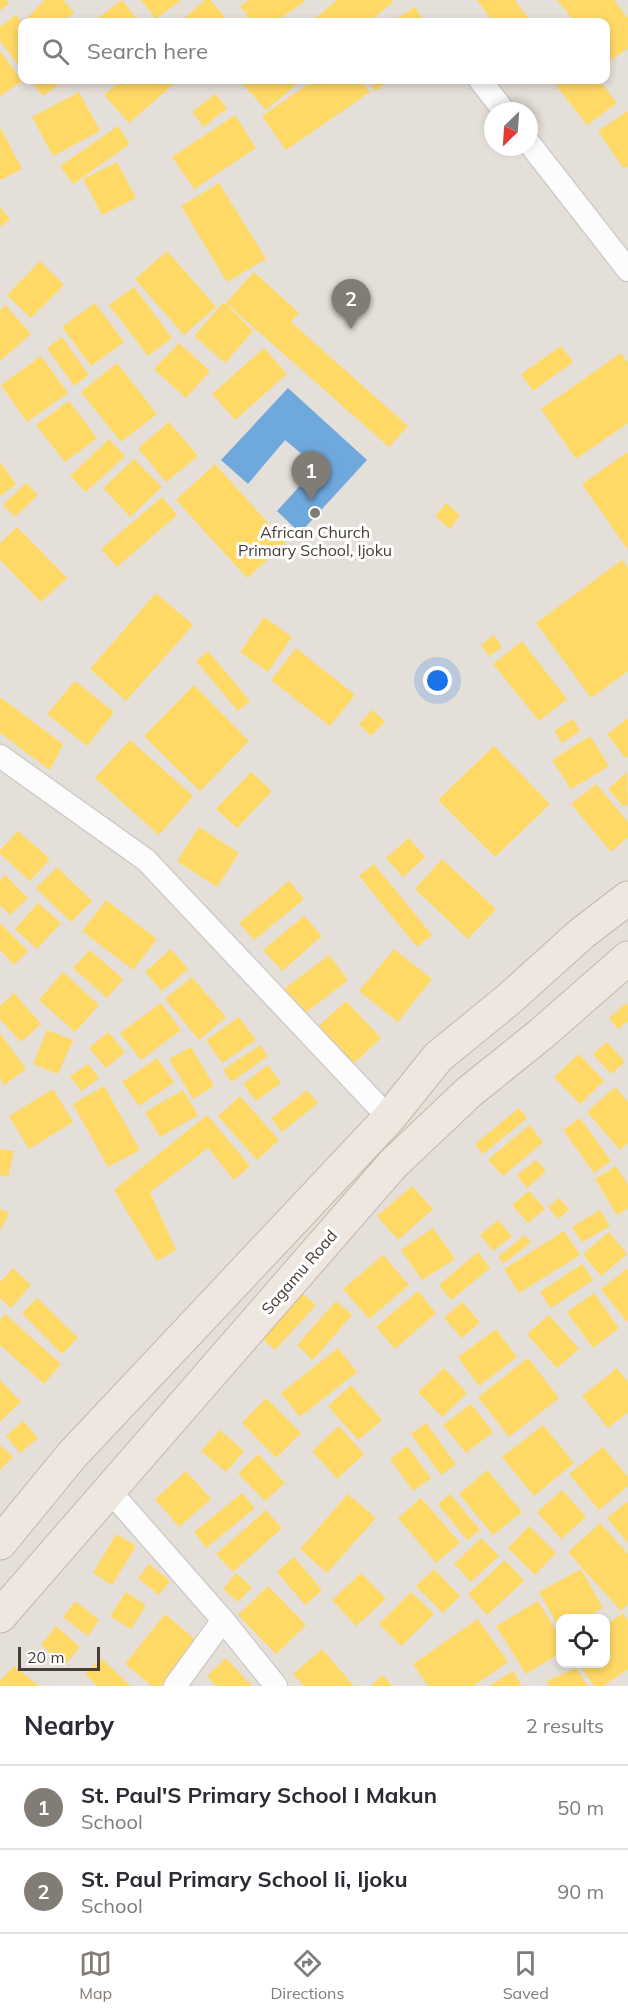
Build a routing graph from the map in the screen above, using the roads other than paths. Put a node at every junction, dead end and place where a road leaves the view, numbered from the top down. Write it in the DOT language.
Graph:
graph roads {
  1 [pos="483,84"];
  2 [pos="497,102"];
  3 [pos="538,155"];
  4 [pos="628,270"];
  5 [pos="0,756"];
  6 [pos="628,898"];
  7 [pos="628,958"];
  8 [pos="389,1118"];
  9 [pos="109,1490"];
  10 [pos="0,1543"];
  11 [pos="0,1616"];
  12 [pos="223,1620"];
  13 [pos="175,1686"];
  14 [pos="276,1686"];
  1 -- 2 [label="street"];
  3 -- 4 [label="street"];
  5 -- 8 [label="street"];
  6 -- 8 [label="highway"];
  7 -- 9 [label="highway, Sagamu Road"];
  8 -- 10 [label="highway"];
  9 -- 11 [label="highway, Sagamu Road"];
  9 -- 12 [label="street"];
  12 -- 13 [label="street"];
  12 -- 14 [label="street"];
}
